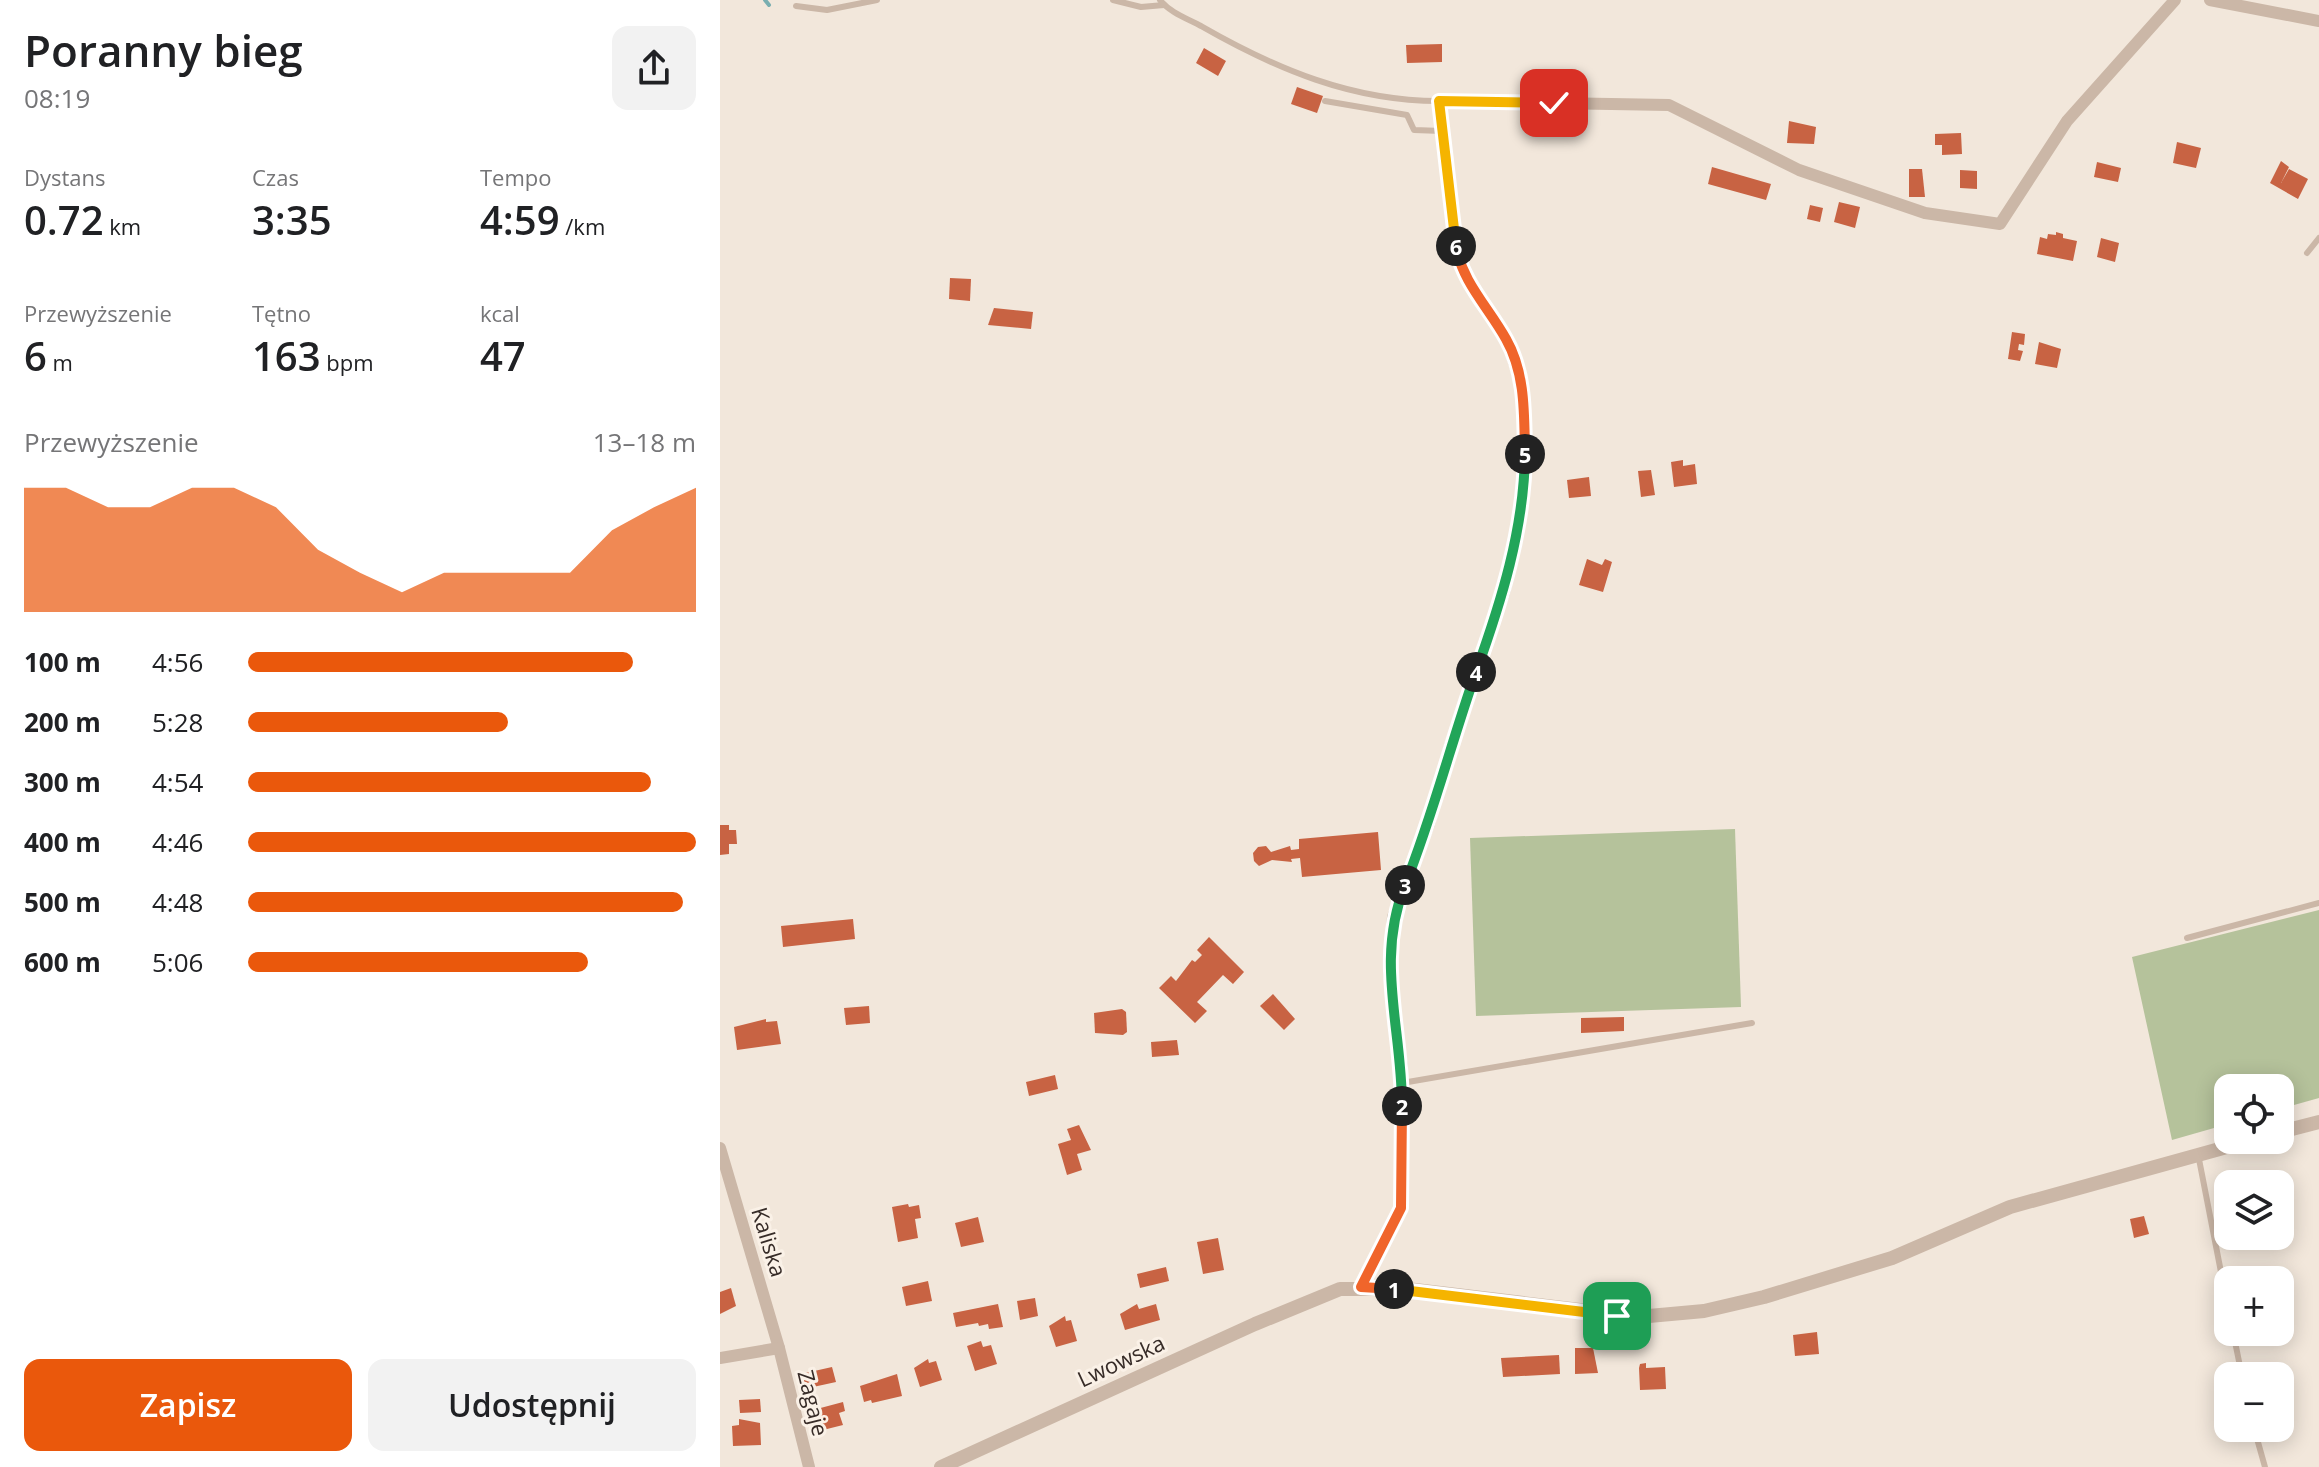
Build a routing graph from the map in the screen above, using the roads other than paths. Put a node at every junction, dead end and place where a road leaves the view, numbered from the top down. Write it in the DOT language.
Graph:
graph roads {
  1 [pos="877,0"];
  2 [pos="1113,0"];
  3 [pos="2175,0"];
  4 [pos="2210,0"];
  5 [pos="1162,3"];
  6 [pos="796,6"];
  7 [pos="2319,21"];
  8 [pos="1325,101"];
  9 [pos="1439,101"];
  10 [pos="1442,131"];
  11 [pos="2319,238"];
  12 [pos="2307,253"];
  13 [pos="2319,903"];
  14 [pos="2187,938"];
  15 [pos="1752,1023"];
  16 [pos="1402,1083"];
  17 [pos="2319,1122"];
  18 [pos="2294,1128"];
  19 [pos="720,1148"];
  20 [pos="2214,1149"];
  21 [pos="2198,1153"];
  22 [pos="2220,1266"];
  23 [pos="1361,1287"];
  24 [pos="779,1348"];
  25 [pos="720,1358"];
  26 [pos="2258,1442"];
  27 [pos="809,1467"];
  28 [pos="941,1467"];
  29 [pos="2265,1467"];
  1 -- 6 [label="lane"];
  2 -- 5 [label="lane"];
  3 -- 9 [label="street"];
  4 -- 7 [label="street"];
  5 -- 9 [label="lane"];
  8 -- 10 [label="lane"];
  9 -- 10 [label="street"];
  10 -- 16 [label="street"];
  11 -- 12 [label="lane"];
  13 -- 14 [label="lane"];
  15 -- 16 [label="lane"];
  16 -- 23 [label="street"];
  17 -- 18 [label="street"];
  19 -- 24 [label="street, Kaliska"];
  20 -- 21 [label="street, Lwowska"];
  21 -- 22 [label="lane"];
  21 -- 23 [label="street, Lwowska"];
  23 -- 28 [label="street, Lwowska"];
  24 -- 25 [label="street"];
  24 -- 27 [label="street, Zagaje"];
  26 -- 29 [label="lane"];
}
